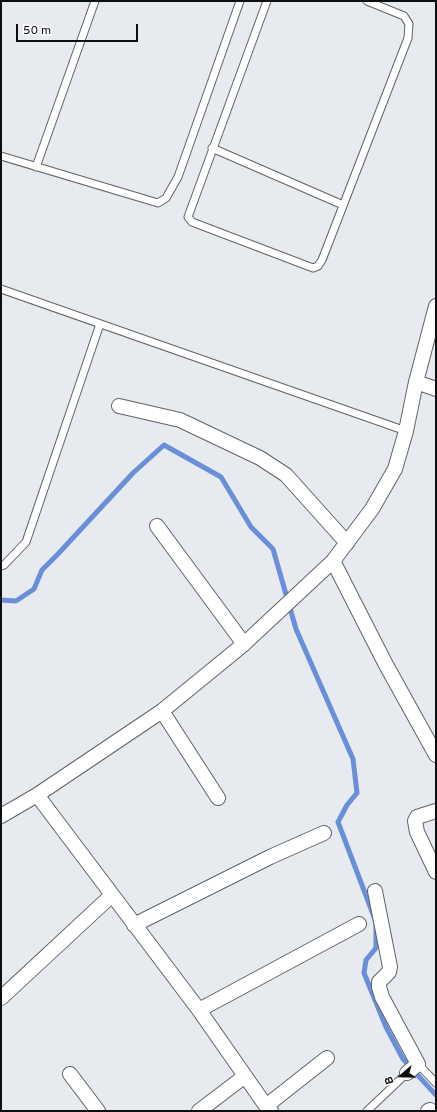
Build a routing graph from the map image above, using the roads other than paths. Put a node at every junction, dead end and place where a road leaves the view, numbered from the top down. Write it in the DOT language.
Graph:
graph roads {
  1 [pos="95,1"];
  2 [pos="240,1"];
  3 [pos="267,1"];
  4 [pos="367,1"];
  5 [pos="212,148"];
  6 [pos="1,156"];
  7 [pos="36,167"];
  8 [pos="343,205"];
  9 [pos="1,290"];
  10 [pos="436,306"];
  11 [pos="100,324"];
  12 [pos="416,382"];
  13 [pos="436,389"];
  14 [pos="119,406"];
  15 [pos="406,431"];
  16 [pos="157,526"];
  17 [pos="347,543"];
  18 [pos="333,561"];
  19 [pos="1,566"];
  20 [pos="244,644"];
  21 [pos="162,711"];
  22 [pos="436,755"];
  23 [pos="37,795"];
  24 [pos="218,798"];
  25 [pos="436,811"];
  26 [pos="1,816"];
  27 [pos="324,833"];
  28 [pos="436,872"];
  29 [pos="375,891"];
  30 [pos="112,895"];
  31 [pos="359,924"];
  32 [pos="134,925"];
  33 [pos="1,998"];
  34 [pos="199,1010"];
  35 [pos="328,1058"];
  36 [pos="418,1064"];
  37 [pos="407,1072"];
  38 [pos="70,1074"];
  39 [pos="245,1076"];
  40 [pos="436,1083"];
  41 [pos="268,1108"];
  42 [pos="98,1111"];
  43 [pos="199,1111"];
  44 [pos="367,1111"];
  1 -- 7 [label="lane"];
  2 -- 7 [label="lane"];
  3 -- 5 [label="lane"];
  4 -- 8 [label="lane"];
  5 -- 8 [label="lane"];
  5 -- 8 [label="lane"];
  6 -- 7 [label="lane"];
  9 -- 11 [label="lane"];
  10 -- 12 [label="street"];
  11 -- 15 [label="lane"];
  11 -- 19 [label="lane"];
  12 -- 13 [label="street"];
  12 -- 15 [label="street"];
  14 -- 17 [label="street"];
  15 -- 17 [label="street"];
  16 -- 20 [label="street"];
  17 -- 18 [label="street"];
  18 -- 20 [label="street"];
  18 -- 22 [label="street"];
  20 -- 21 [label="street"];
  21 -- 23 [label="street"];
  21 -- 24 [label="street"];
  23 -- 26 [label="street"];
  23 -- 30 [label="street"];
  25 -- 28 [label="street"];
  27 -- 32 [label="street"];
  29 -- 36 [label="street"];
  30 -- 32 [label="street"];
  30 -- 33 [label="street"];
  31 -- 34 [label="street"];
  32 -- 34 [label="street"];
  34 -- 39 [label="street"];
  35 -- 41 [label="street"];
  36 -- 37 [label="street"];
  36 -- 40 [label="lane"];
  37 -- 44 [label="lane"];
  38 -- 42 [label="street"];
  39 -- 41 [label="street"];
  39 -- 43 [label="street"];
}
